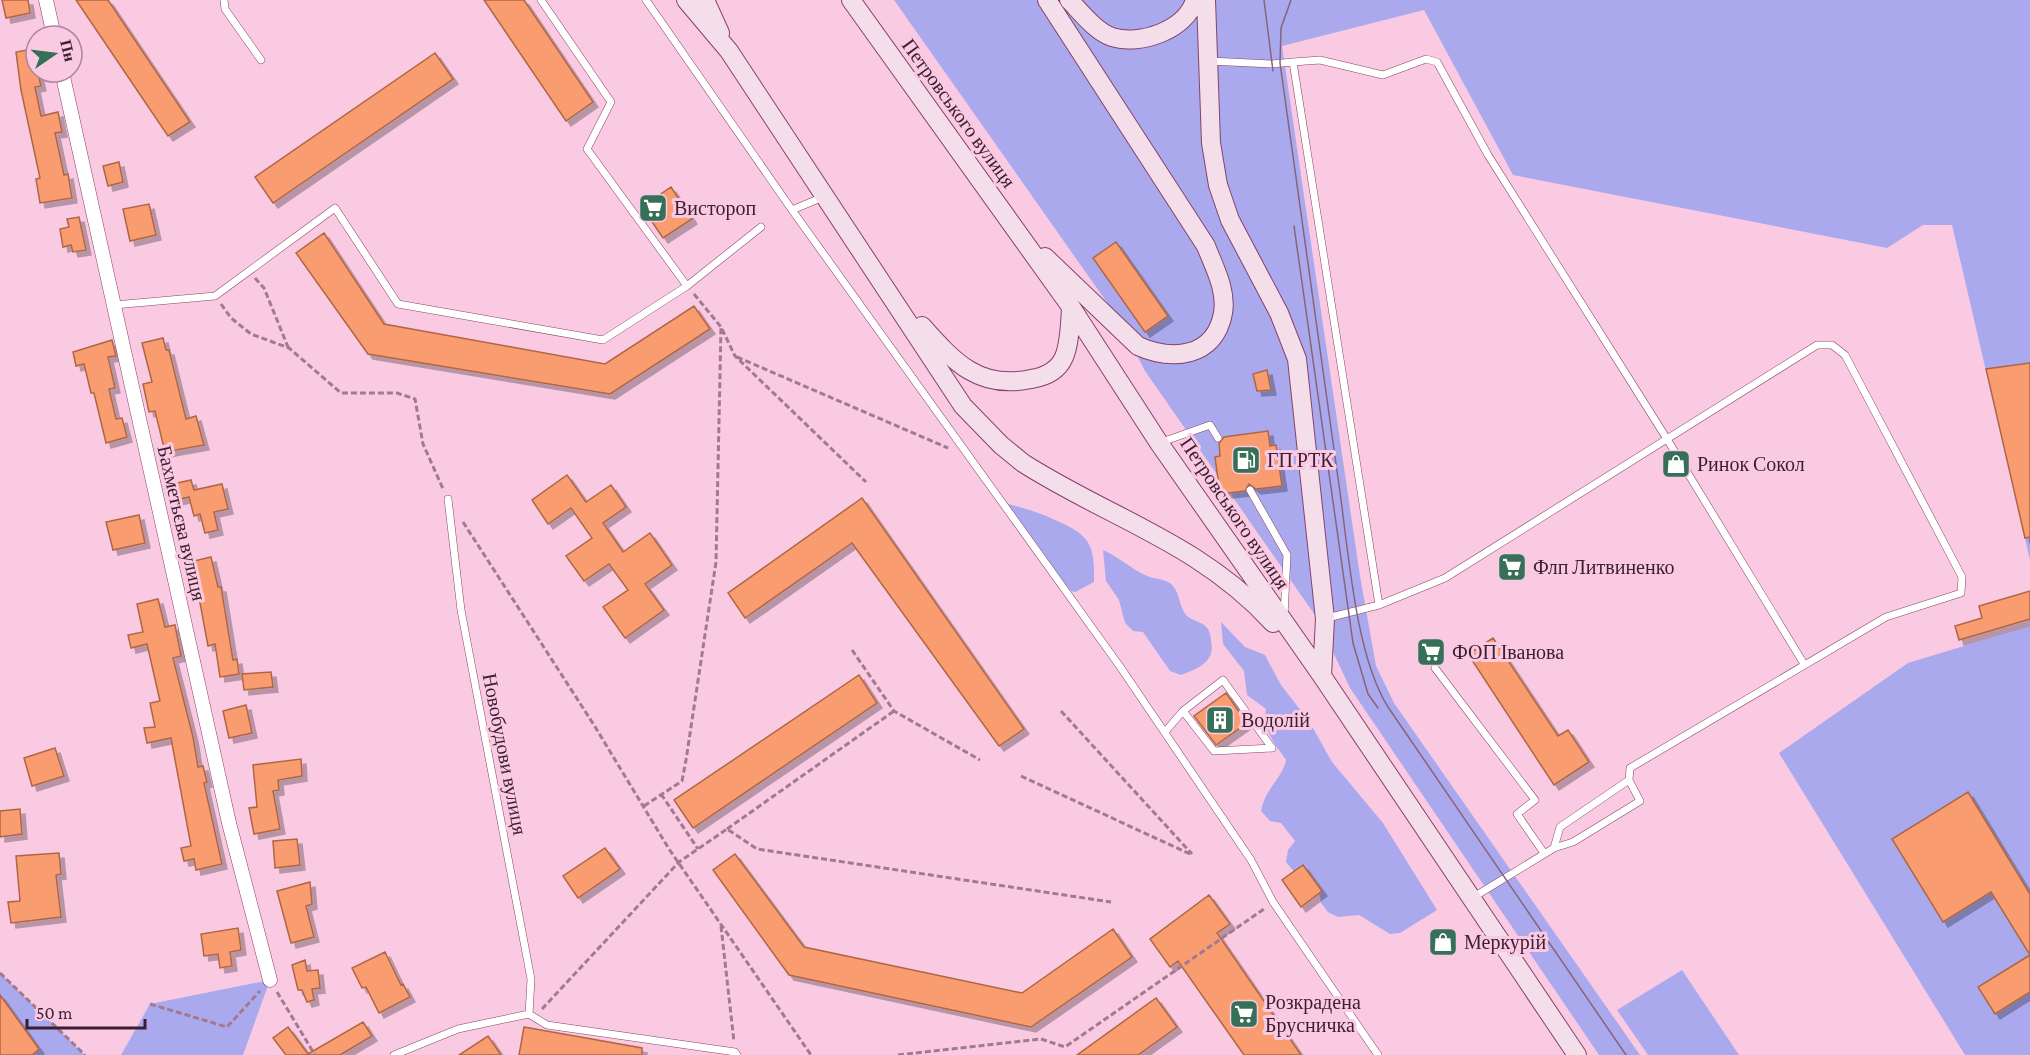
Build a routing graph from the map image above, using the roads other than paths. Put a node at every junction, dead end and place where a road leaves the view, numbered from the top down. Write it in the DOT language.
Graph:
graph roads {
  1 [pos="46,0"];
  2 [pos="224,0"];
  3 [pos="541,0"];
  4 [pos="646,0"];
  5 [pos="686,0"];
  6 [pos="705,0"];
  7 [pos="851,0"];
  8 [pos="1047,0"];
  9 [pos="1069,0"];
  10 [pos="1195,0"];
  11 [pos="1206,0"];
  12 [pos="51,24"];
  13 [pos="729,51"];
  14 [pos="261,60"];
  15 [pos="1209,61"];
  16 [pos="1293,62"];
  17 [pos="65,84"];
  18 [pos="824,197"];
  19 [pos="792,210"];
  20 [pos="1006,217"];
  21 [pos="761,227"];
  22 [pos="882,279"];
  23 [pos="687,286"];
  24 [pos="114,305"];
  25 [pos="1071,307"];
  26 [pos="1218,438"];
  27 [pos="1667,439"];
  28 [pos="1159,442"];
  29 [pos="1250,490"];
  30 [pos="448,499"];
  31 [pos="1379,605"];
  32 [pos="1324,619"];
  33 [pos="1284,624"];
  34 [pos="1804,664"];
  35 [pos="1435,668"];
  36 [pos="1322,676"];
  37 [pos="1183,711"];
  38 [pos="1164,732"];
  39 [pos="1629,780"];
  40 [pos="1554,848"];
  41 [pos="1544,853"];
  42 [pos="1472,898"];
  43 [pos="270,981"];
  44 [pos="532,1016"];
  45 [pos="736,1054"];
  46 [pos="394,1055"];
  47 [pos="1378,1055"];
  48 [pos="1577,1055"];
  1 -- 12 [label="street"];
  2 -- 14 [label="lane"];
  3 -- 23 [label="lane"];
  4 -- 19 [label="lane"];
  5 -- 13 [label="main road"];
  6 -- 13 [label="main road"];
  7 -- 20 [label="main road, Петровського вулиця"];
  8 -- 20 [label="main road"];
  9 -- 10 [label="main road"];
  11 -- 15 [label="main road"];
  13 -- 18 [label="main road"];
  15 -- 16 [label="lane"];
  15 -- 32 [label="main road"];
  16 -- 27 [label="lane"];
  16 -- 31 [label="lane"];
  17 -- 24 [label="street, Бахметьєва вулиця"];
  18 -- 19 [label="lane"];
  18 -- 22 [label="main road"];
  19 -- 38 [label="lane"];
  20 -- 25 [label="main road, Петровського вулиця"];
  21 -- 23 [label="lane"];
  22 -- 25 [label="main road"];
  22 -- 36 [label="main road"];
  23 -- 24 [label="lane"];
  24 -- 43 [label="street, Бахметьєва вулиця"];
  25 -- 28 [label="main road, Петровського вулиця"];
  26 -- 28 [label="lane"];
  27 -- 31 [label="lane"];
  27 -- 34 [label="lane"];
  27 -- 34 [label="lane"];
  28 -- 33 [label="main road, Петровського вулиця"];
  29 -- 33 [label="lane"];
  30 -- 44 [label="lane, Новобудови вулиця"];
  31 -- 32 [label="lane"];
  32 -- 36 [label="main road"];
  33 -- 36 [label="main road, Петровського вулиця"];
  34 -- 39 [label="lane"];
  35 -- 41 [label="lane"];
  36 -- 42 [label="main road, Петровського вулиця"];
  37 -- 37 [label="lane"];
  37 -- 38 [label="lane"];
  38 -- 47 [label="lane"];
  39 -- 40 [label="lane"];
  39 -- 40 [label="lane"];
  40 -- 41 [label="lane"];
  41 -- 42 [label="lane"];
  42 -- 48 [label="main road, Петровського вулиця"];
  44 -- 45 [label="lane"];
  44 -- 46 [label="lane"];
}
